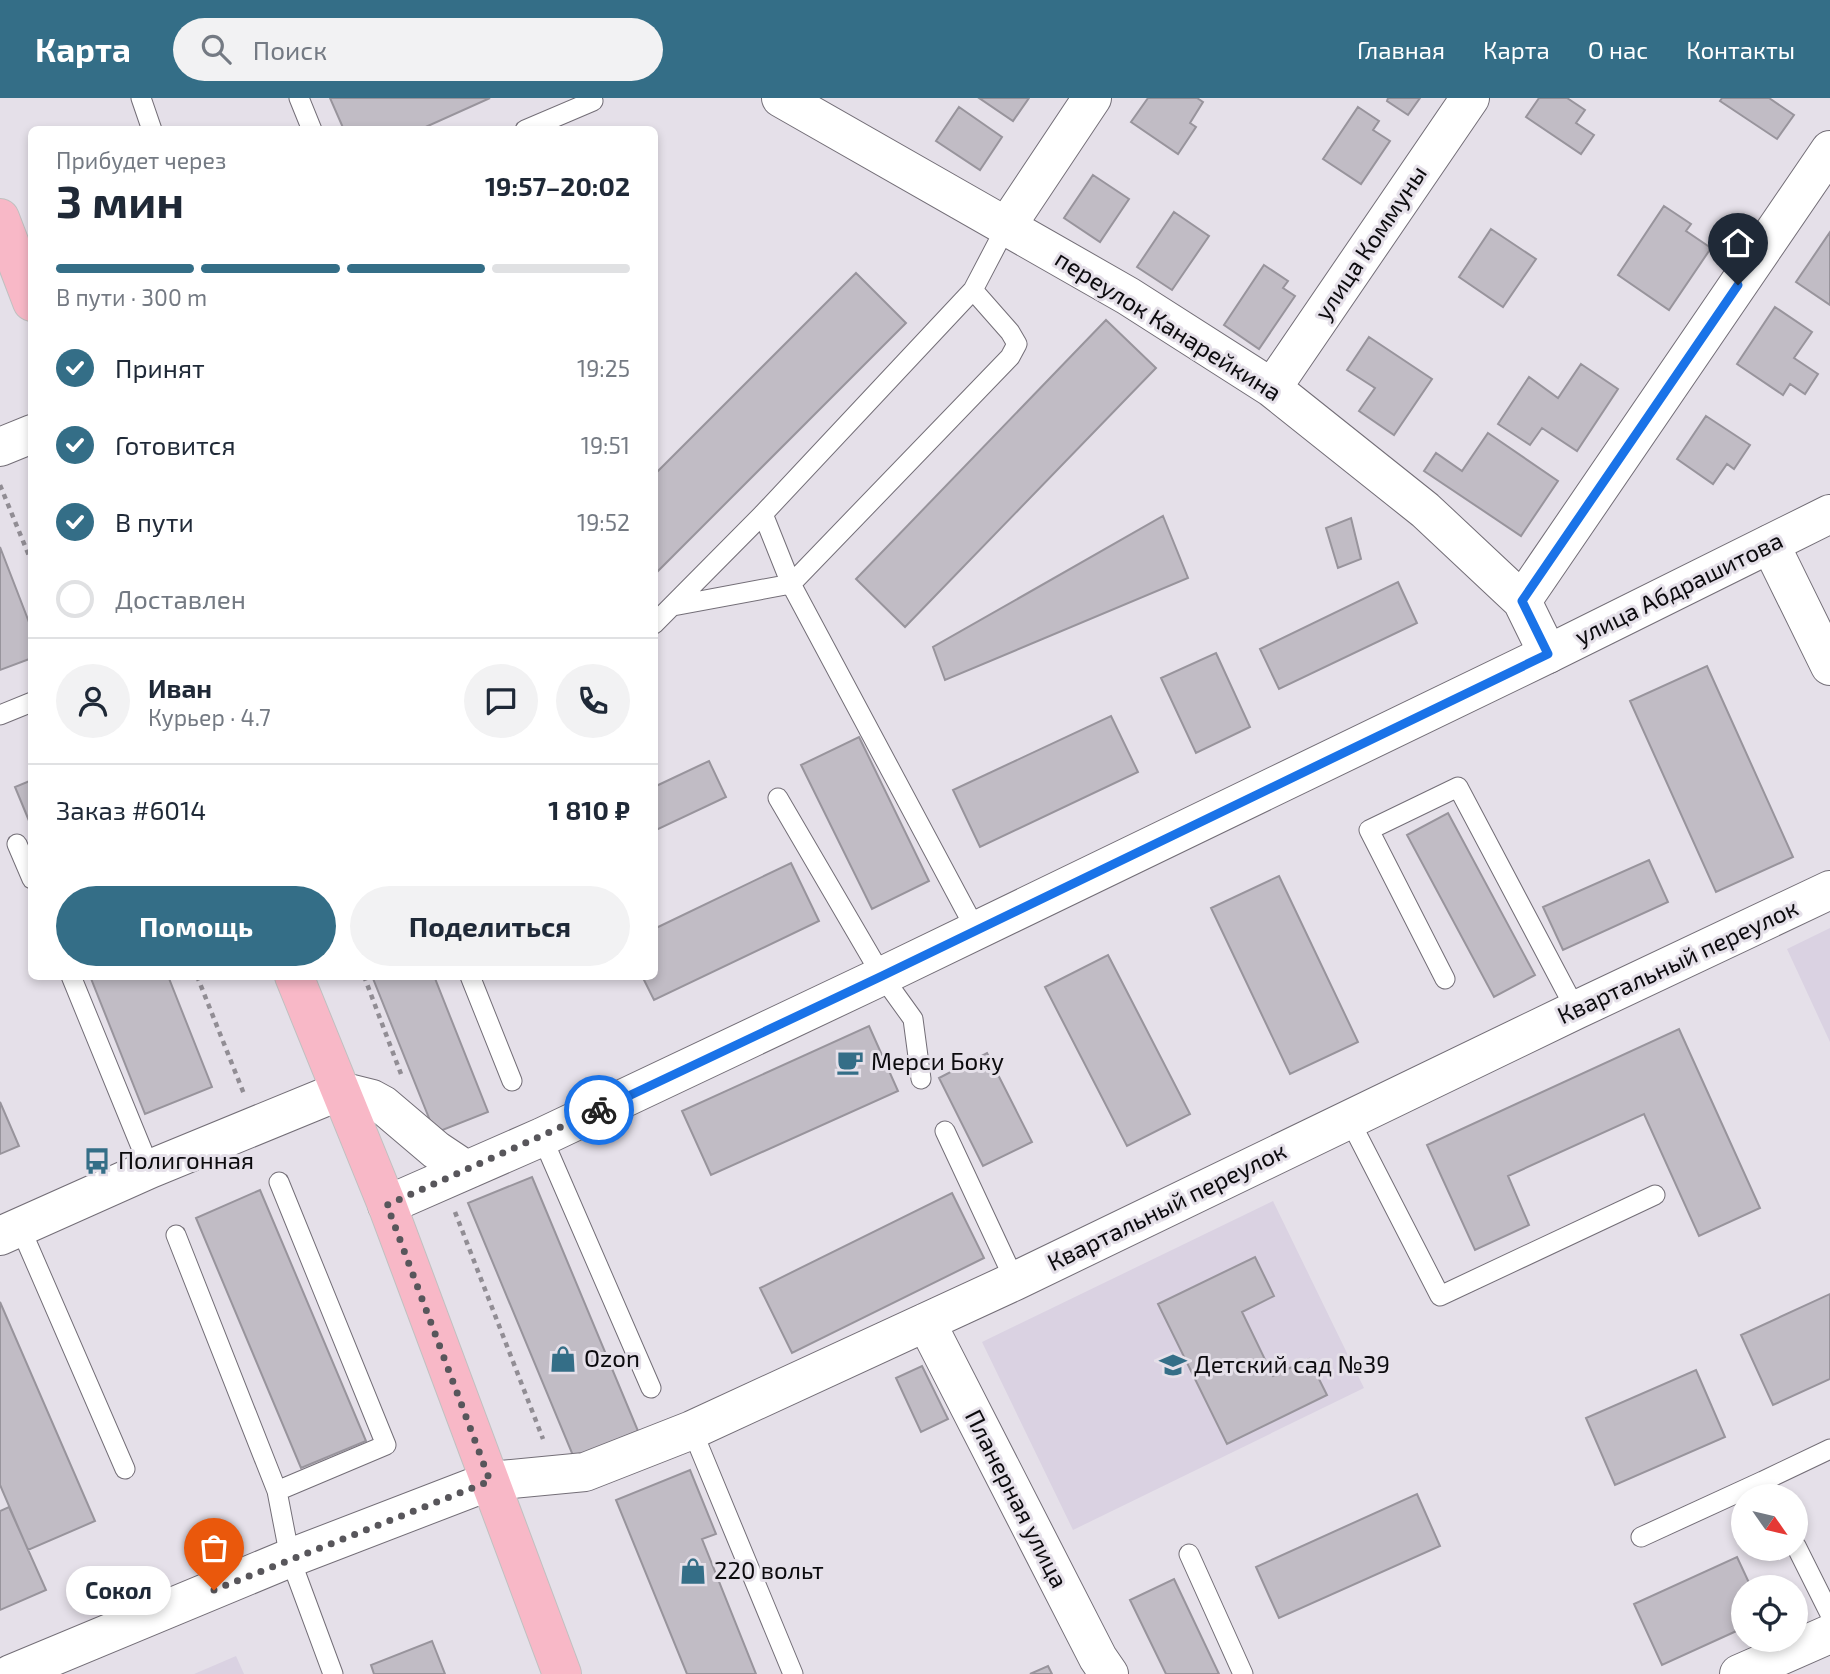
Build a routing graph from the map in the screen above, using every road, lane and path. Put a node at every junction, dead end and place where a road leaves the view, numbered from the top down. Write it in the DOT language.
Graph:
graph roads {
  1 [pos="141,98"];
  2 [pos="299,98"];
  3 [pos="780,98"];
  4 [pos="1092,98"];
  5 [pos="1470,98"];
  6 [pos="593,101"];
  7 [pos="151,126"];
  8 [pos="310,126"];
  9 [pos="534,126"];
  10 [pos="1830,150"];
  11 [pos="0,218"];
  12 [pos="1006,227"];
  13 [pos="974,290"];
  14 [pos="28,292"];
  15 [pos="1272,388"];
  16 [pos="28,436"];
  17 [pos="0,447"];
  18 [pos="0,485"];
  19 [pos="1830,513"];
  20 [pos="763,514"];
  21 [pos="1769,544"];
  22 [pos="28,553"];
  23 [pos="791,584"];
  24 [pos="1522,601"];
  25 [pos="673,606"];
  26 [pos="658,620"];
  27 [pos="1548,654"];
  28 [pos="1830,666"];
  29 [pos="28,704"];
  30 [pos="0,715"];
  31 [pos="778,798"];
  32 [pos="17,844"];
  33 [pos="28,870"];
  34 [pos="1830,890"];
  35 [pos="975,930"];
  36 [pos="882,976"];
  37 [pos="1445,979"];
  38 [pos="73,980"];
  39 [pos="199,980"];
  40 [pos="296,980"];
  41 [pos="366,980"];
  42 [pos="472,980"];
  43 [pos="1576,1010"];
  44 [pos="403,1079"];
  45 [pos="921,1079"];
  46 [pos="512,1081"];
  47 [pos="340,1091"];
  48 [pos="1349,1119"];
  49 [pos="256,1125"];
  50 [pos="945,1131"];
  51 [pos="542,1137"];
  52 [pos="150,1169"];
  53 [pos="454,1175"];
  54 [pos="279,1182"];
  55 [pos="1655,1195"];
  56 [pos="387,1205"];
  57 [pos="10,1231"];
  58 [pos="176,1235"];
  59 [pos="1015,1281"];
  60 [pos="926,1322"];
  61 [pos="651,1388"];
  62 [pos="692,1430"];
  63 [pos="1830,1450"];
  64 [pos="125,1469"];
  65 [pos="556,1475"];
  66 [pos="490,1481"];
  67 [pos="1775,1484"];
  68 [pos="277,1491"];
  69 [pos="1731,1503"];
  70 [pos="1641,1537"];
  71 [pos="1189,1555"];
  72 [pos="290,1558"];
  73 [pos="1803,1561"];
  74 [pos="1830,1615"];
  75 [pos="1830,1634"];
  76 [pos="11,1674"];
  77 [pos="333,1674"];
  78 [pos="562,1674"];
  79 [pos="793,1674"];
  80 [pos="1109,1674"];
  81 [pos="1244,1674"];
  82 [pos="1740,1674"];
  1 -- 7 [label="lane"];
  2 -- 8 [label="lane"];
  3 -- 12 [label="street, переулок Канарейкина"];
  4 -- 12 [label="street"];
  5 -- 15 [label="street, улица Коммуны"];
  6 -- 9 [label="lane"];
  10 -- 24 [label="street"];
  11 -- 14 [label="main road"];
  12 -- 13 [label="lane"];
  12 -- 15 [label="street, переулок Канарейкина"];
  13 -- 20 [label="lane"];
  13 -- 23 [label="lane"];
  15 -- 24 [label="street, переулок Канарейкина"];
  16 -- 17 [label="street"];
  18 -- 22 [label="path"];
  19 -- 21 [label="street, улица Абдрашитова"];
  20 -- 23 [label="lane"];
  20 -- 25 [label="lane"];
  21 -- 27 [label="street, улица Абдрашитова"];
  21 -- 28 [label="street"];
  23 -- 25 [label="lane"];
  23 -- 35 [label="lane"];
  24 -- 27 [label="street"];
  25 -- 26 [label="lane"];
  27 -- 35 [label="street, улица Абдрашитова"];
  29 -- 30 [label="lane"];
  31 -- 36 [label="lane"];
  32 -- 33 [label="lane"];
  34 -- 43 [label="street, Квартальный переулок"];
  35 -- 36 [label="street, улица Абдрашитова"];
  36 -- 45 [label="lane"];
  36 -- 51 [label="street, улица Абдрашитова"];
  37 -- 43 [label="lane"];
  38 -- 52 [label="lane"];
  39 -- 49 [label="path"];
  40 -- 47 [label="main road"];
  41 -- 44 [label="path"];
  42 -- 46 [label="lane"];
  43 -- 48 [label="street, Квартальный переулок"];
  47 -- 49 [label="street"];
  47 -- 53 [label="street"];
  47 -- 56 [label="main road"];
  48 -- 55 [label="lane"];
  48 -- 59 [label="street, Квартальный переулок"];
  49 -- 52 [label="street"];
  50 -- 59 [label="lane"];
  51 -- 53 [label="street, улица Абдрашитова"];
  51 -- 61 [label="lane"];
  52 -- 57 [label="street"];
  53 -- 56 [label="street, улица Абдрашитова"];
  53 -- 65 [label="path"];
  54 -- 68 [label="lane"];
  56 -- 66 [label="main road"];
  57 -- 64 [label="lane"];
  58 -- 68 [label="lane"];
  59 -- 60 [label="street, Квартальный переулок"];
  60 -- 62 [label="street, Квартальный переулок"];
  60 -- 80 [label="street, Планерная улица"];
  62 -- 65 [label="street, Квартальный переулок"];
  62 -- 79 [label="lane"];
  63 -- 67 [label="lane"];
  65 -- 66 [label="street, Квартальный переулок"];
  66 -- 72 [label="street, Квартальный переулок"];
  66 -- 78 [label="main road"];
  68 -- 72 [label="lane"];
  69 -- 70 [label="lane"];
  71 -- 81 [label="lane"];
  72 -- 76 [label="street, Квартальный переулок"];
  72 -- 77 [label="lane"];
  73 -- 74 [label="lane"];
  75 -- 82 [label="street"];
}
